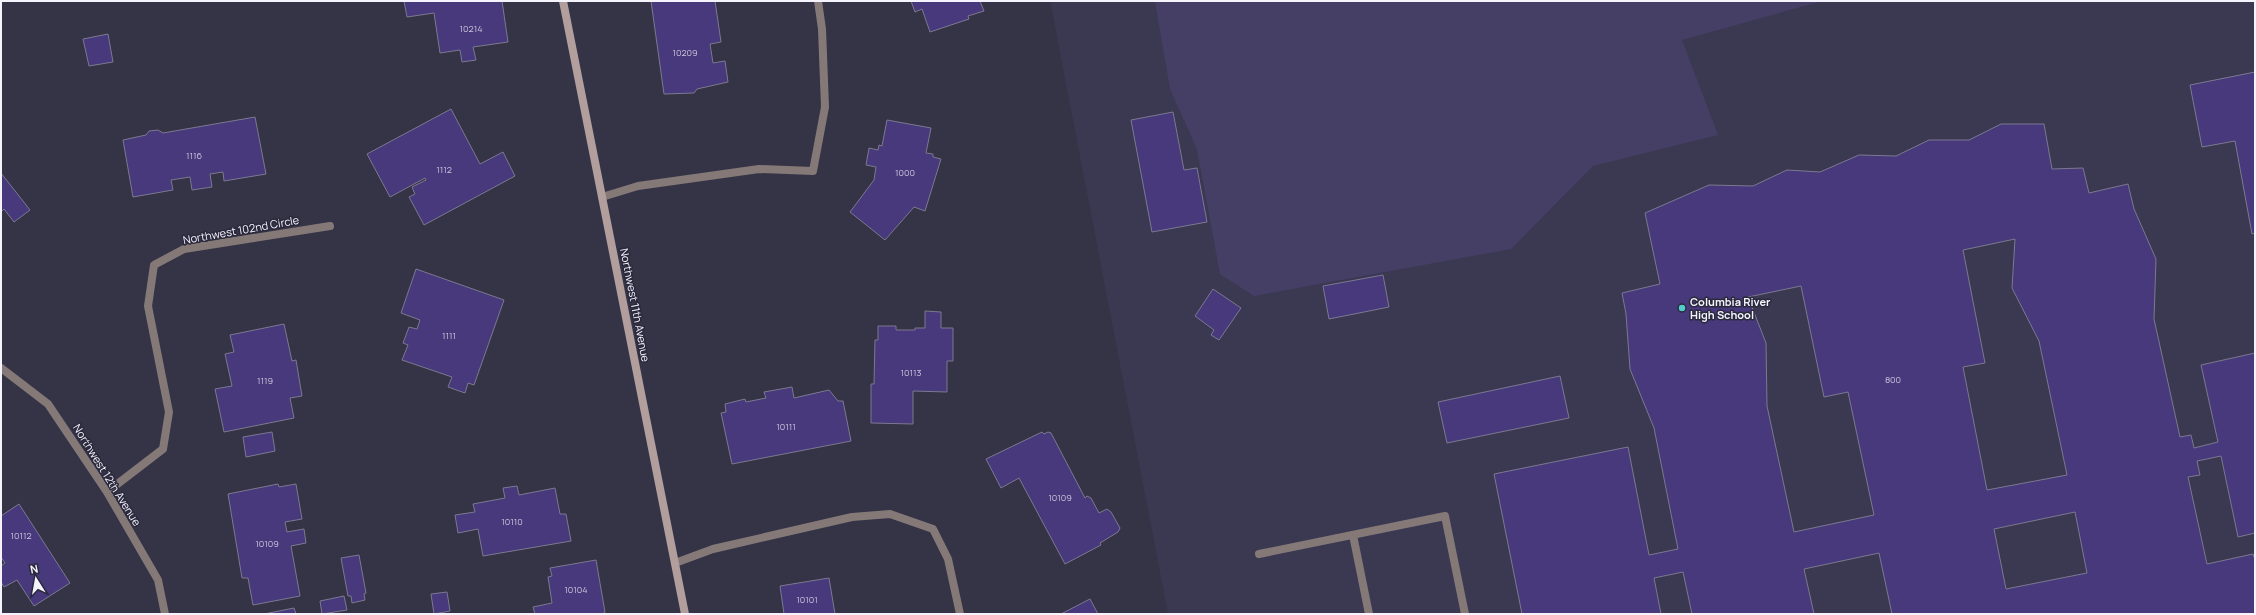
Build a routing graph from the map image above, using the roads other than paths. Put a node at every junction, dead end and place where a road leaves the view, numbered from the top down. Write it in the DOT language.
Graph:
graph roads {
  1 [pos="563,1"];
  2 [pos="818,1"];
  3 [pos="602,197"];
  4 [pos="330,226"];
  5 [pos="1,368"];
  6 [pos="107,492"];
  7 [pos="1353,535"];
  8 [pos="1259,554"];
  9 [pos="675,563"];
  10 [pos="165,614"];
  11 [pos="685,614"];
  12 [pos="960,614"];
  13 [pos="1369,614"];
  14 [pos="1465,614"];
  1 -- 3 [label="street, Northwest 11th Avenue"];
  2 -- 3 [label="street"];
  3 -- 9 [label="street, Northwest 11th Avenue"];
  4 -- 6 [label="street, Northwest 102nd Circle"];
  5 -- 6 [label="street, Northwest 12th Avenue"];
  6 -- 10 [label="street, Northwest 12th Avenue"];
  7 -- 8 [label="street"];
  7 -- 13 [label="street"];
  7 -- 14 [label="street"];
  9 -- 11 [label="street, Northwest 11th Avenue"];
  9 -- 12 [label="street"];
}
